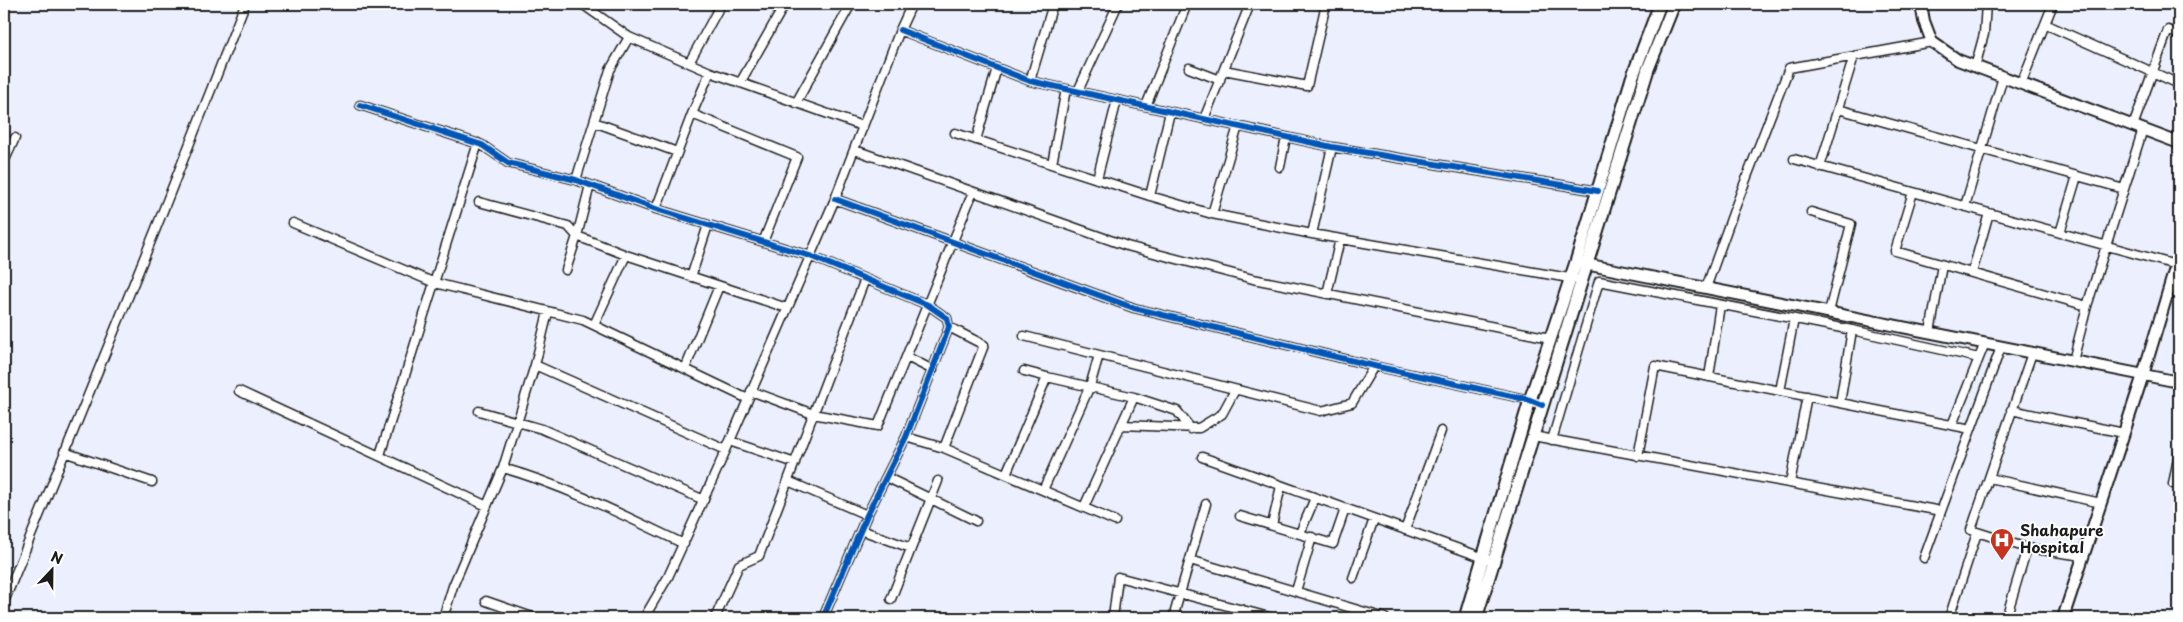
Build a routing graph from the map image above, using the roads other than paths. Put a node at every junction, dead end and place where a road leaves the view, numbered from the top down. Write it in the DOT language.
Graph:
graph roads {
  1 [pos="245,4"];
  2 [pos="582,4"];
  3 [pos="721,4"];
  4 [pos="785,4"];
  5 [pos="851,4"];
  6 [pos="911,4"];
  7 [pos="1053,4"];
  8 [pos="1118,4"];
  9 [pos="1187,4"];
  10 [pos="1250,4"];
  11 [pos="1326,4"];
  12 [pos="1660,4"];
  13 [pos="1674,4"];
  14 [pos="1921,4"];
  15 [pos="1986,4"];
  16 [pos="2053,4"];
  17 [pos="2045,24"];
  18 [pos="900,30"];
  19 [pos="2179,35"];
  20 [pos="629,36"];
  21 [pos="1932,42"];
  22 [pos="1854,56"];
  23 [pos="690,63"];
  24 [pos="1976,67"];
  25 [pos="997,68"];
  26 [pos="1189,68"];
  27 [pos="1224,70"];
  28 [pos="710,72"];
  29 [pos="2152,73"];
  30 [pos="2003,77"];
  31 [pos="1220,80"];
  32 [pos="1030,81"];
  33 [pos="740,83"];
  34 [pos="2021,84"];
  35 [pos="2179,84"];
  36 [pos="1066,89"];
  37 [pos="1078,91"];
  38 [pos="1117,100"];
  39 [pos="796,102"];
  40 [pos="360,105"];
  41 [pos="1146,106"];
  42 [pos="1838,109"];
  43 [pos="1170,112"];
  44 [pos="692,114"];
  45 [pos="1204,119"];
  46 [pos="594,122"];
  47 [pos="862,126"];
  48 [pos="1238,126"];
  49 [pos="2138,127"];
  50 [pos="955,133"];
  51 [pos="1286,137"];
  52 [pos="15,138"];
  53 [pos="976,140"];
  54 [pos="2179,143"];
  55 [pos="478,144"];
  56 [pos="1332,147"];
  57 [pos="1982,149"];
  58 [pos="855,150"];
  59 [pos="677,152"];
  60 [pos="1794,160"];
  61 [pos="4,162"];
  62 [pos="1052,164"];
  63 [pos="1280,167"];
  64 [pos="1820,167"];
  65 [pos="2077,176"];
  66 [pos="1097,179"];
  67 [pos="576,180"];
  68 [pos="590,185"];
  69 [pos="2124,189"];
  70 [pos="1598,191"];
  71 [pos="973,192"];
  72 [pos="1913,192"];
  73 [pos="1150,196"];
  74 [pos="835,199"];
  75 [pos="479,202"];
  76 [pos="1965,206"];
  77 [pos="656,209"];
  78 [pos="1811,212"];
  79 [pos="1989,213"];
  80 [pos="1212,214"];
  81 [pos="293,223"];
  82 [pos="708,225"];
  83 [pos="2060,233"];
  84 [pos="1312,234"];
  85 [pos="578,236"];
  86 [pos="1340,238"];
  87 [pos="763,242"];
  88 [pos="954,242"];
  89 [pos="2106,245"];
  90 [pos="626,255"];
  91 [pos="810,256"];
  92 [pos="2178,260"];
  93 [pos="1581,263"];
  94 [pos="1942,265"];
  95 [pos="566,270"];
  96 [pos="1972,273"];
  97 [pos="691,277"];
  98 [pos="865,279"];
  99 [pos="1576,280"];
  100 [pos="436,283"];
  101 [pos="719,286"];
  102 [pos="1706,288"];
  103 [pos="1327,294"];
  104 [pos="928,304"];
  105 [pos="1720,305"];
  106 [pos="2087,306"];
  107 [pos="787,308"];
  108 [pos="548,312"];
  109 [pos="1829,312"];
  110 [pos="1794,319"];
  111 [pos="594,326"];
  112 [pos="949,327"];
  113 [pos="1852,330"];
  114 [pos="1930,332"];
  115 [pos="1024,336"];
  116 [pos="1550,338"];
  117 [pos="1985,344"];
  118 [pos="2001,347"];
  119 [pos="2032,353"];
  120 [pos="1099,355"];
  121 [pos="906,357"];
  122 [pos="1979,358"];
  123 [pos="2072,361"];
  124 [pos="535,365"];
  125 [pos="1374,366"];
  126 [pos="686,369"];
  127 [pos="933,370"];
  128 [pos="1024,371"];
  129 [pos="2143,375"];
  130 [pos="1047,376"];
  131 [pos="1709,377"];
  132 [pos="2179,382"];
  133 [pos="1090,386"];
  134 [pos="1234,390"];
  135 [pos="239,391"];
  136 [pos="751,391"];
  137 [pos="1780,391"];
  138 [pos="1807,396"];
  139 [pos="1134,397"];
  140 [pos="748,399"];
  141 [pos="1530,400"];
  142 [pos="1840,403"];
  143 [pos="1542,405"];
  144 [pos="2011,410"];
  145 [pos="479,411"];
  146 [pos="813,414"];
  147 [pos="517,422"];
  148 [pos="1952,425"];
  149 [pos="1121,426"];
  150 [pos="1191,428"];
  151 [pos="1971,429"];
  152 [pos="1441,431"];
  153 [pos="2124,433"];
  154 [pos="1533,436"];
  155 [pos="906,437"];
  156 [pos="1552,440"];
  157 [pos="730,441"];
  158 [pos="944,448"];
  159 [pos="726,450"];
  160 [pos="64,452"];
  161 [pos="2179,453"];
  162 [pos="380,455"];
  163 [pos="1638,456"];
  164 [pos="1202,457"];
  165 [pos="795,463"];
  166 [pos="503,468"];
  167 [pos="1006,474"];
  168 [pos="886,477"];
  169 [pos="1988,478"];
  170 [pos="788,481"];
  171 [pos="938,481"];
  172 [pos="152,482"];
  173 [pos="1790,483"];
  174 [pos="2173,484"];
  175 [pos="1282,486"];
  176 [pos="1043,490"];
  177 [pos="1315,498"];
  178 [pos="930,499"];
  179 [pos="704,500"];
  180 [pos="2101,503"];
  181 [pos="1206,504"];
  182 [pos="487,506"];
  183 [pos="1084,507"];
  184 [pos="1345,509"];
  185 [pos="1941,511"];
  186 [pos="867,515"];
  187 [pos="1240,516"];
  188 [pos="1374,519"];
  189 [pos="976,521"];
  190 [pos="1115,521"];
  191 [pos="1272,525"];
  192 [pos="861,530"];
  193 [pos="1405,530"];
  194 [pos="1300,533"];
  195 [pos="1977,533"];
  196 [pos="1312,537"];
  197 [pos="684,544"];
  198 [pos="911,548"];
  199 [pos="2027,548"];
  200 [pos="2084,556"];
  201 [pos="1924,558"];
  202 [pos="1489,559"];
  203 [pos="1190,560"];
  204 [pos="1353,578"];
  205 [pos="1296,591"];
  206 [pos="1181,592"];
  207 [pos="891,599"];
  208 [pos="486,601"];
  209 [pos="4,602"];
  210 [pos="1241,609"];
  211 [pos="443,618"];
  212 [pos="535,618"];
  213 [pos="644,618"];
  214 [pos="715,618"];
  215 [pos="824,618"];
  216 [pos="1113,618"];
  217 [pos="1173,618"];
  218 [pos="1239,618"];
  219 [pos="1273,618"];
  220 [pos="1385,618"];
  221 [pos="1465,618"];
  222 [pos="1476,618"];
  223 [pos="1948,618"];
  224 [pos="2006,618"];
  225 [pos="2063,618"];
  1 -- 160 [label="street"];
  2 -- 20 [label="street"];
  3 -- 23 [label="street"];
  4 -- 33 [label="street"];
  5 -- 39 [label="street"];
  6 -- 18 [label="street"];
  7 -- 32 [label="street"];
  8 -- 37 [label="street"];
  9 -- 41 [label="street"];
  10 -- 27 [label="street"];
  11 -- 27 [label="street"];
  12 -- 70 [label="main road"];
  13 -- 93 [label="main road"];
  14 -- 21 [label="street"];
  15 -- 24 [label="street"];
  16 -- 17 [label="street"];
  17 -- 29 [label="street"];
  17 -- 34 [label="street"];
  18 -- 25 [label="street"];
  18 -- 47 [label="street"];
  19 -- 29 [label="street"];
  20 -- 23 [label="street"];
  20 -- 46 [label="street"];
  21 -- 22 [label="street"];
  21 -- 24 [label="street"];
  22 -- 42 [label="street"];
  22 -- 102 [label="street"];
  23 -- 28 [label="street"];
  24 -- 30 [label="street"];
  25 -- 32 [label="street"];
  25 -- 53 [label="street"];
  26 -- 31 [label="street"];
  27 -- 31 [label="street"];
  28 -- 33 [label="street"];
  28 -- 44 [label="street"];
  29 -- 35 [label="street"];
  29 -- 49 [label="street"];
  30 -- 34 [label="street"];
  30 -- 57 [label="street"];
  31 -- 45 [label="street"];
  32 -- 36 [label="street"];
  33 -- 39 [label="street"];
  34 -- 49 [label="street"];
  36 -- 37 [label="street"];
  36 -- 62 [label="street"];
  37 -- 38 [label="street"];
  38 -- 41 [label="street"];
  38 -- 66 [label="street"];
  39 -- 47 [label="street"];
  40 -- 55 [label="street"];
  41 -- 43 [label="street"];
  42 -- 57 [label="street"];
  42 -- 64 [label="street"];
  43 -- 45 [label="street"];
  43 -- 73 [label="street"];
  44 -- 59 [label="street"];
  44 -- 87 [label="street"];
  45 -- 48 [label="street"];
  46 -- 59 [label="street"];
  46 -- 67 [label="street"];
  47 -- 58 [label="street"];
  48 -- 51 [label="street"];
  48 -- 80 [label="street"];
  49 -- 54 [label="street"];
  49 -- 69 [label="street"];
  50 -- 53 [label="street"];
  51 -- 56 [label="street"];
  51 -- 63 [label="street"];
  52 -- 61 [label="street"];
  53 -- 62 [label="street"];
  55 -- 67 [label="street"];
  55 -- 100 [label="street"];
  56 -- 70 [label="street"];
  56 -- 84 [label="street"];
  57 -- 65 [label="street"];
  57 -- 76 [label="street"];
  58 -- 71 [label="street"];
  58 -- 74 [label="street"];
  59 -- 77 [label="street"];
  60 -- 64 [label="street"];
  62 -- 66 [label="street"];
  64 -- 72 [label="street"];
  65 -- 69 [label="street"];
  65 -- 83 [label="street"];
  66 -- 73 [label="street"];
  67 -- 68 [label="street"];
  68 -- 77 [label="street"];
  68 -- 85 [label="street"];
  69 -- 89 [label="street"];
  70 -- 93 [label="main road"];
  71 -- 88 [label="street"];
  71 -- 103 [label="street"];
  72 -- 76 [label="street"];
  72 -- 94 [label="street"];
  73 -- 80 [label="street"];
  74 -- 88 [label="street"];
  74 -- 91 [label="street"];
  75 -- 85 [label="street"];
  76 -- 79 [label="street"];
  77 -- 82 [label="street"];
  78 -- 109 [label="street"];
  79 -- 83 [label="street"];
  79 -- 96 [label="street"];
  80 -- 84 [label="street"];
  81 -- 100 [label="street"];
  82 -- 87 [label="street"];
  82 -- 97 [label="street"];
  83 -- 89 [label="street"];
  84 -- 86 [label="street"];
  85 -- 90 [label="street"];
  85 -- 95 [label="street"];
  86 -- 99 [label="street"];
  86 -- 103 [label="street"];
  87 -- 91 [label="street"];
  88 -- 104 [label="street"];
  88 -- 125 [label="street"];
  89 -- 92 [label="street"];
  89 -- 106 [label="street"];
  90 -- 97 [label="street"];
  90 -- 111 [label="street"];
  91 -- 98 [label="street"];
  91 -- 107 [label="street"];
  92 -- 129 [label="street"];
  93 -- 99 [label="main road"];
  93 -- 102 [label="street"];
  94 -- 96 [label="street"];
  94 -- 114 [label="street"];
  96 -- 106 [label="street"];
  97 -- 101 [label="street"];
  98 -- 104 [label="street"];
  98 -- 146 [label="street"];
  99 -- 116 [label="main road"];
  99 -- 143 [label="main road"];
  100 -- 108 [label="street"];
  100 -- 162 [label="street"];
  101 -- 107 [label="street"];
  101 -- 126 [label="street"];
  102 -- 109 [label="street"];
  103 -- 116 [label="street"];
  104 -- 112 [label="street"];
  104 -- 121 [label="street"];
  105 -- 110 [label="street"];
  105 -- 131 [label="street"];
  105 -- 156 [label="street"];
  106 -- 123 [label="street"];
  107 -- 136 [label="street"];
  108 -- 111 [label="street"];
  108 -- 124 [label="street"];
  109 -- 114 [label="street"];
  110 -- 113 [label="street"];
  110 -- 137 [label="street"];
  111 -- 126 [label="street"];
  112 -- 127 [label="street"];
  112 -- 158 [label="street"];
  113 -- 122 [label="street"];
  113 -- 142 [label="street"];
  114 -- 117 [label="street"];
  115 -- 120 [label="street"];
  116 -- 141 [label="main road"];
  117 -- 118 [label="street"];
  117 -- 122 [label="street"];
  118 -- 119 [label="street"];
  118 -- 151 [label="street"];
  119 -- 123 [label="street"];
  119 -- 144 [label="street"];
  120 -- 133 [label="street"];
  120 -- 134 [label="street"];
  121 -- 127 [label="street"];
  121 -- 146 [label="street"];
  122 -- 148 [label="street"];
  123 -- 129 [label="street"];
  124 -- 147 [label="street"];
  124 -- 159 [label="street"];
  125 -- 134 [label="street"];
  125 -- 141 [label="street"];
  126 -- 140 [label="street"];
  127 -- 155 [label="street"];
  128 -- 130 [label="street"];
  129 -- 132 [label="street"];
  129 -- 153 [label="street"];
  130 -- 133 [label="street"];
  130 -- 167 [label="street"];
  131 -- 137 [label="street"];
  131 -- 163 [label="street"];
  133 -- 139 [label="street"];
  133 -- 176 [label="street"];
  134 -- 150 [label="street"];
  135 -- 162 [label="street"];
  136 -- 140 [label="street"];
  136 -- 146 [label="street"];
  137 -- 138 [label="street"];
  138 -- 142 [label="street"];
  138 -- 173 [label="street"];
  139 -- 149 [label="street"];
  139 -- 150 [label="street"];
  140 -- 157 [label="street"];
  141 -- 143 [label="street"];
  141 -- 202 [label="main road"];
  142 -- 148 [label="street"];
  143 -- 154 [label="main road"];
  144 -- 153 [label="street"];
  144 -- 169 [label="street"];
  145 -- 147 [label="street"];
  146 -- 165 [label="street"];
  147 -- 166 [label="street"];
  147 -- 179 [label="street"];
  148 -- 151 [label="street"];
  149 -- 150 [label="street"];
  149 -- 183 [label="street"];
  151 -- 185 [label="street"];
  152 -- 193 [label="street"];
  153 -- 180 [label="street"];
  154 -- 156 [label="street"];
  154 -- 202 [label="main road"];
  155 -- 158 [label="street"];
  155 -- 168 [label="street"];
  156 -- 163 [label="street"];
  157 -- 159 [label="street"];
  157 -- 165 [label="street"];
  158 -- 167 [label="street"];
  159 -- 179 [label="street"];
  160 -- 172 [label="street"];
  160 -- 209 [label="street"];
  161 -- 174 [label="street"];
  162 -- 182 [label="street"];
  163 -- 173 [label="street"];
  164 -- 175 [label="street"];
  165 -- 170 [label="street"];
  166 -- 182 [label="street"];
  166 -- 197 [label="street"];
  167 -- 176 [label="street"];
  168 -- 178 [label="street"];
  168 -- 186 [label="street"];
  169 -- 180 [label="street"];
  169 -- 195 [label="street"];
  170 -- 186 [label="street"];
  170 -- 214 [label="street"];
  171 -- 178 [label="street"];
  173 -- 185 [label="street"];
  175 -- 177 [label="street"];
  175 -- 191 [label="street"];
  176 -- 183 [label="street"];
  177 -- 184 [label="street"];
  177 -- 194 [label="street"];
  178 -- 189 [label="street"];
  178 -- 198 [label="street"];
  179 -- 197 [label="street"];
  180 -- 200 [label="street"];
  181 -- 203 [label="street"];
  182 -- 211 [label="street"];
  183 -- 190 [label="street"];
  184 -- 188 [label="street"];
  184 -- 196 [label="street"];
  185 -- 201 [label="street"];
  186 -- 192 [label="street"];
  187 -- 191 [label="street"];
  188 -- 193 [label="street"];
  188 -- 204 [label="street"];
  191 -- 194 [label="street"];
  192 -- 198 [label="street"];
  192 -- 215 [label="street"];
  193 -- 202 [label="street"];
  194 -- 196 [label="street"];
  195 -- 199 [label="street"];
  195 -- 223 [label="street"];
  196 -- 205 [label="street"];
  197 -- 213 [label="street"];
  198 -- 207 [label="street"];
  199 -- 200 [label="street"];
  199 -- 224 [label="street"];
  200 -- 225 [label="street"];
  202 -- 221 [label="main road"];
  202 -- 222 [label="main road"];
  203 -- 205 [label="street"];
  203 -- 206 [label="street"];
  205 -- 220 [label="street"];
  206 -- 210 [label="street"];
  206 -- 216 [label="street"];
  206 -- 217 [label="street"];
  208 -- 212 [label="street"];
  210 -- 218 [label="street"];
  210 -- 219 [label="street"];
}
